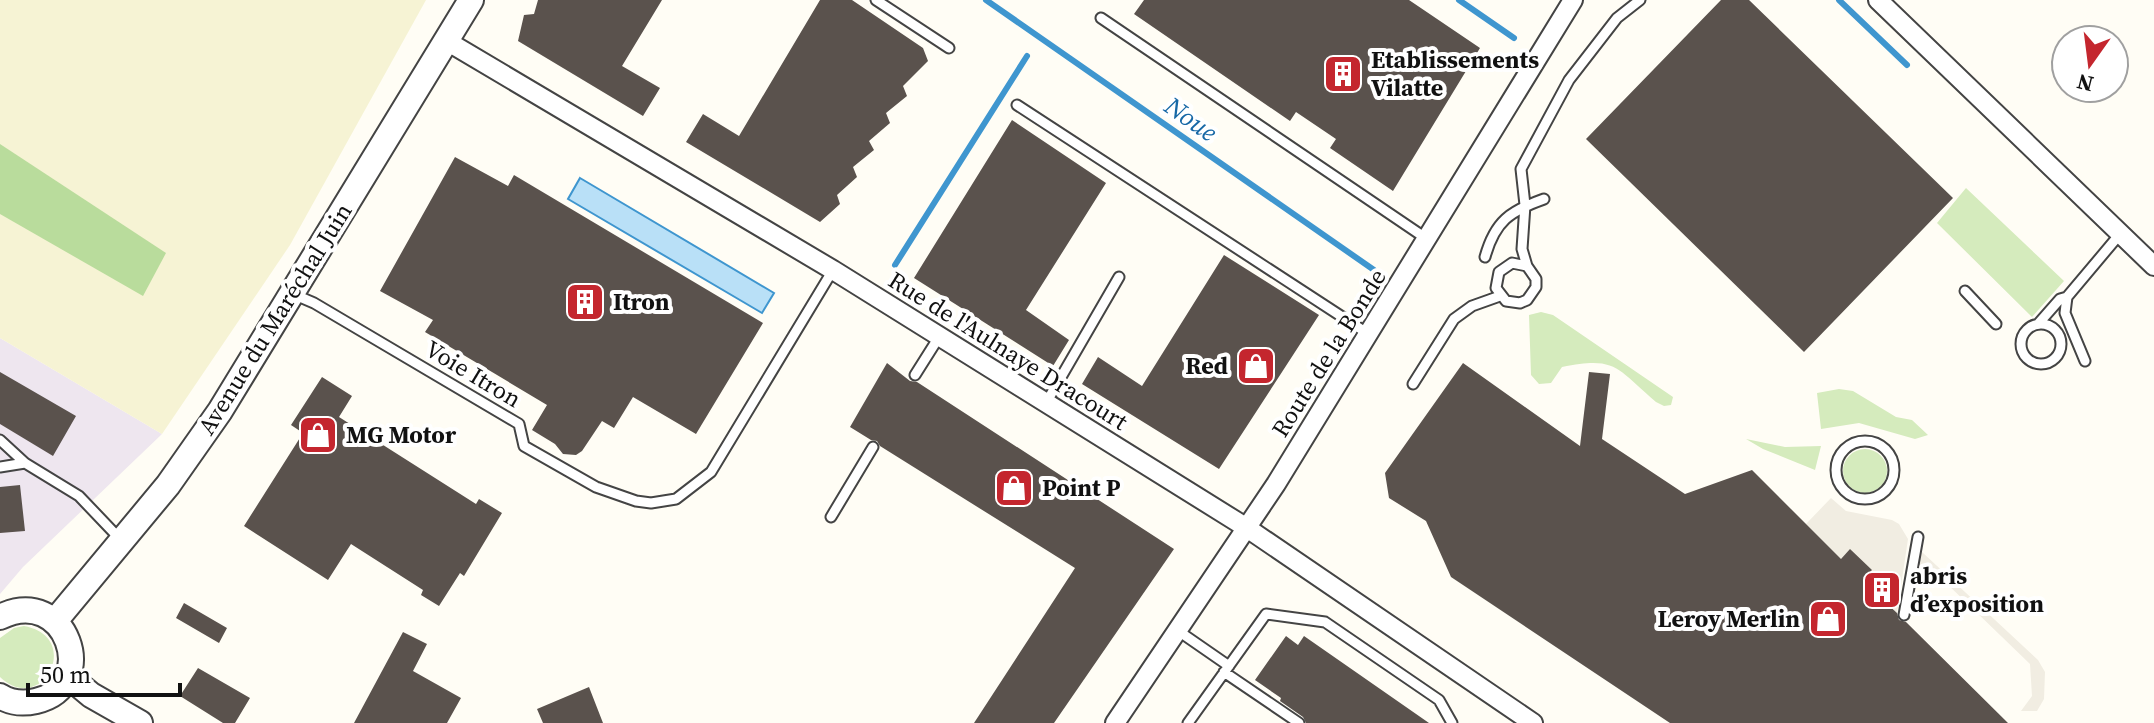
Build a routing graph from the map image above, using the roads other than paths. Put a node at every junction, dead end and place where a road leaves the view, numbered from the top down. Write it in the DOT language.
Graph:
graph roads {
  1 [pos="471,0"];
  2 [pos="876,0"];
  3 [pos="1573,0"];
  4 [pos="1640,0"];
  5 [pos="1878,0"];
  6 [pos="1101,18"];
  7 [pos="445,40"];
  8 [pos="949,48"];
  9 [pos="1017,105"];
  10 [pos="1544,199"];
  11 [pos="1525,205"];
  12 [pos="2120,234"];
  13 [pos="1427,239"];
  14 [pos="1485,257"];
  15 [pos="1527,266"];
  16 [pos="2154,266"];
  17 [pos="833,270"];
  18 [pos="1119,277"];
  19 [pos="1965,291"];
  20 [pos="292,293"];
  21 [pos="1500,296"];
  22 [pos="2067,297"];
  23 [pos="1996,324"];
  24 [pos="2038,324"];
  25 [pos="1370,335"];
  26 [pos="939,337"];
  27 [pos="2085,361"];
  28 [pos="915,375"];
  29 [pos="1413,384"];
  30 [pos="1046,403"];
  31 [pos="0,440"];
  32 [pos="873,447"];
  33 [pos="25,463"];
  34 [pos="0,467"];
  35 [pos="1851,497"];
  36 [pos="831,517"];
  37 [pos="1247,528"];
  38 [pos="1918,537"];
  39 [pos="122,541"];
  40 [pos="4,612"];
  41 [pos="1904,615"];
  42 [pos="55,621"];
  43 [pos="1177,630"];
  44 [pos="1227,669"];
  45 [pos="67,675"];
  46 [pos="0,696"];
  47 [pos="140,723"];
  48 [pos="1115,723"];
  49 [pos="1188,723"];
  50 [pos="1299,723"];
  51 [pos="1452,723"];
  52 [pos="1533,723"];
  1 -- 7 [label="street, Avenue du Maréchal Juin"];
  2 -- 8 [label="lane"];
  3 -- 13 [label="street, Route de la Bonde"];
  4 -- 11 [label="lane"];
  5 -- 12 [label="street"];
  6 -- 13 [label="lane"];
  7 -- 17 [label="street, Rue de l'Aulnaye Dracourt"];
  7 -- 20 [label="street, Avenue du Maréchal Juin"];
  9 -- 25 [label="lane"];
  10 -- 11 [label="lane"];
  11 -- 14 [label="lane"];
  11 -- 15 [label="lane"];
  12 -- 16 [label="street"];
  12 -- 22 [label="lane"];
  13 -- 25 [label="street, Route de la Bonde"];
  15 -- 21 [label="lane"];
  15 -- 21 [label="lane"];
  17 -- 20 [label="lane, Voie Itron"];
  17 -- 26 [label="street, Rue de l'Aulnaye Dracourt"];
  18 -- 30 [label="lane"];
  19 -- 23 [label="lane"];
  20 -- 39 [label="street, Avenue du Maréchal Juin"];
  21 -- 29 [label="lane"];
  22 -- 24 [label="lane"];
  22 -- 27 [label="lane"];
  24 -- 24 [label="lane"];
  25 -- 37 [label="street, Route de la Bonde"];
  26 -- 28 [label="lane"];
  26 -- 30 [label="street, Rue de l'Aulnaye Dracourt"];
  30 -- 37 [label="street, Rue de l'Aulnaye Dracourt"];
  31 -- 33 [label="lane"];
  32 -- 36 [label="lane"];
  33 -- 34 [label="lane"];
  33 -- 39 [label="lane"];
  35 -- 35 [label="lane"];
  37 -- 43 [label="street, Route de la Bonde"];
  37 -- 52 [label="street, Rue de l'Aulnaye Dracourt"];
  38 -- 41 [label="lane"];
  39 -- 42 [label="street, Avenue du Maréchal Juin"];
  40 -- 42 [label="street"];
  42 -- 45 [label="street"];
  43 -- 44 [label="lane"];
  43 -- 48 [label="street, Route de la Bonde"];
  44 -- 49 [label="lane"];
  44 -- 50 [label="lane"];
  44 -- 51 [label="lane"];
  45 -- 46 [label="street"];
  45 -- 47 [label="street"];
}
